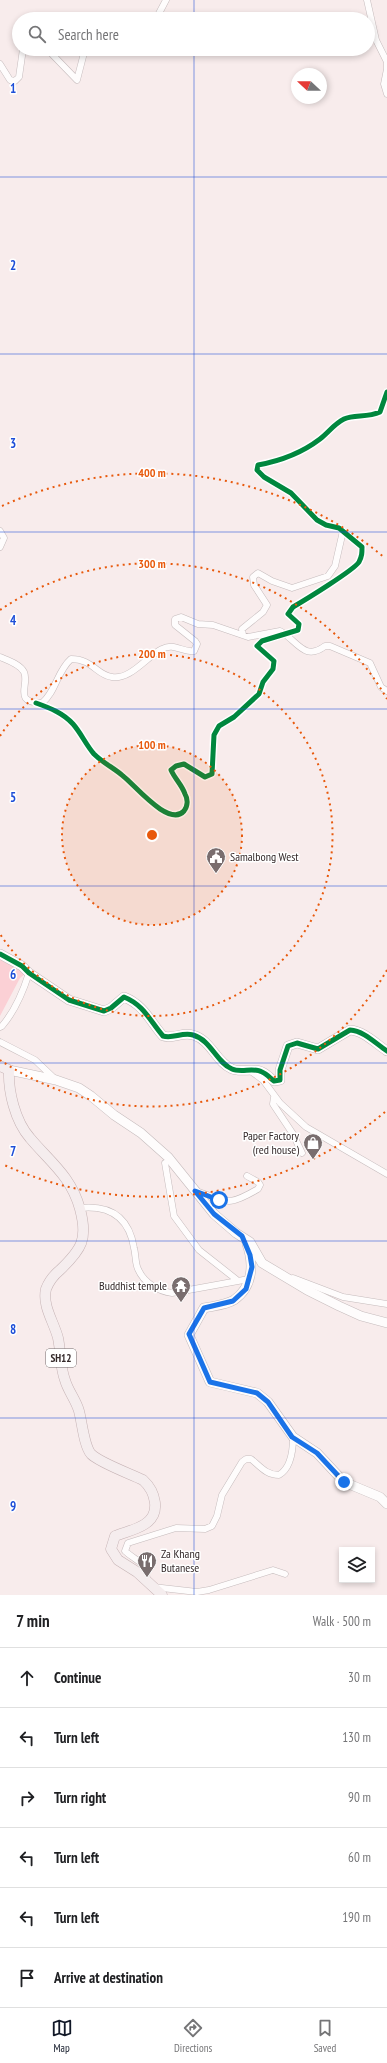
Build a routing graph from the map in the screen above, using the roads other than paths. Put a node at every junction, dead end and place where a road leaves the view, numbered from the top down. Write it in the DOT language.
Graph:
graph roads {
  1 [pos="166,0"];
  2 [pos="367,0"];
  3 [pos="160,12"];
  4 [pos="370,12"];
  5 [pos="375,36"];
  6 [pos="23,56"];
  7 [pos="54,56"];
  8 [pos="82,56"];
  9 [pos="0,64"];
  10 [pos="387,68"];
  11 [pos="387,94"];
  12 [pos="387,392"];
  13 [pos="0,531"];
  14 [pos="343,531"];
  15 [pos="0,547"];
  16 [pos="284,634"];
  17 [pos="243,635"];
  18 [pos="0,657"];
  19 [pos="387,691"];
  20 [pos="36,703"];
  21 [pos="0,954"];
  22 [pos="29,973"];
  23 [pos="0,1027"];
  24 [pos="0,1042"];
  25 [pos="387,1051"];
  26 [pos="4,1068"];
  27 [pos="250,1071"];
  28 [pos="56,1080"];
  29 [pos="274,1097"];
  30 [pos="302,1153"];
  31 [pos="166,1163"];
  32 [pos="387,1174"];
  33 [pos="247,1176"];
  34 [pos="195,1191"];
  35 [pos="80,1208"];
  36 [pos="242,1236"];
  37 [pos="275,1272"];
  38 [pos="248,1279"];
  39 [pos="237,1280"];
  40 [pos="387,1304"];
  41 [pos="387,1323"];
  42 [pos="292,1437"];
  43 [pos="387,1504"];
  44 [pos="285,1574"];
  45 [pos="150,1584"];
  46 [pos="162,1595"];
  1 -- 3 [label="street"];
  2 -- 4 [label="street"];
  5 -- 10 [label="street"];
  6 -- 9 [label="street"];
  7 -- 8 [label="street"];
  10 -- 11 [label="street"];
  12 -- 14 [label="street"];
  13 -- 15 [label="street"];
  14 -- 16 [label="street"];
  14 -- 17 [label="street"];
  16 -- 17 [label="street"];
  16 -- 19 [label="street"];
  16 -- 20 [label="street"];
  17 -- 20 [label="street"];
  18 -- 20 [label="street"];
  21 -- 22 [label="street"];
  22 -- 23 [label="street"];
  22 -- 27 [label="street"];
  24 -- 28 [label="street"];
  25 -- 27 [label="street"];
  26 -- 28 [label="street"];
  26 -- 35 [label="main road, SH12"];
  27 -- 29 [label="street"];
  28 -- 34 [label="street"];
  29 -- 30 [label="street"];
  29 -- 32 [label="street"];
  31 -- 39 [label="street"];
  33 -- 34 [label="street"];
  34 -- 36 [label="street"];
  35 -- 39 [label="street"];
  35 -- 45 [label="main road, SH12"];
  36 -- 37 [label="street"];
  36 -- 38 [label="street"];
  37 -- 40 [label="street"];
  37 -- 41 [label="street"];
  38 -- 39 [label="street"];
  38 -- 42 [label="street"];
  42 -- 43 [label="street"];
  42 -- 45 [label="street"];
  44 -- 45 [label="street"];
  45 -- 46 [label="main road, SH12"];
}
